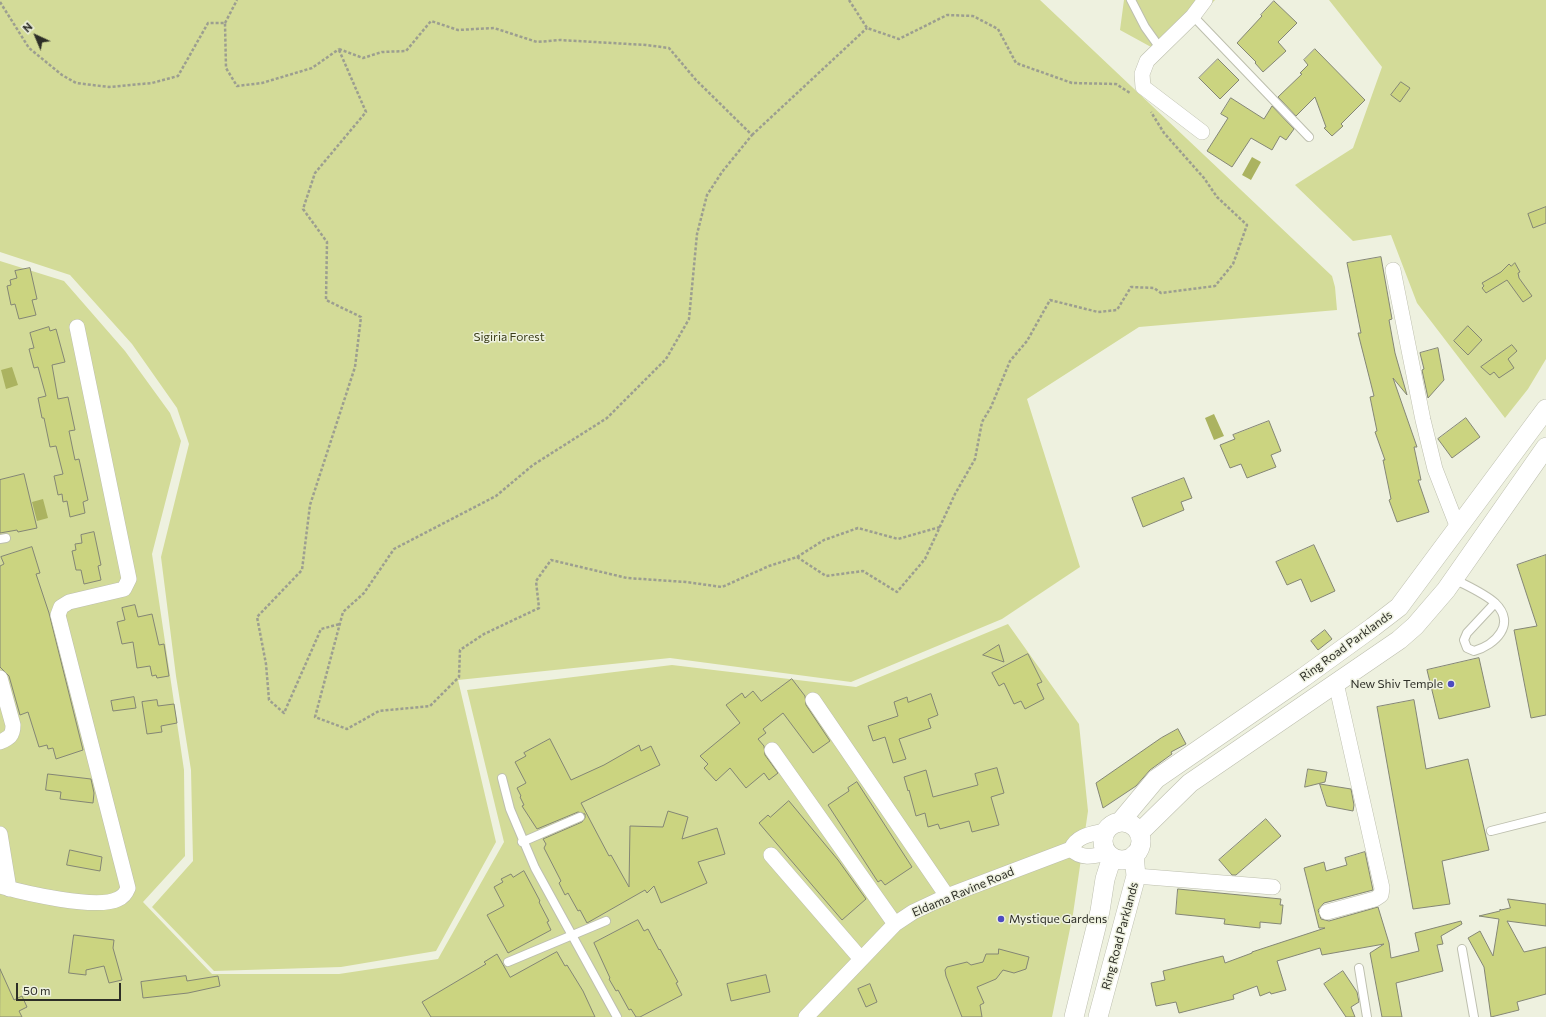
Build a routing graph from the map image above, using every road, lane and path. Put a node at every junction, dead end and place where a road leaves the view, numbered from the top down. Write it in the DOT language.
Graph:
graph roads {
  1 [pos="237,0"];
  2 [pos="849,0"];
  3 [pos="1131,0"];
  4 [pos="1205,0"];
  5 [pos="0,2"];
  6 [pos="1193,16"];
  7 [pos="225,23"];
  8 [pos="867,28"];
  9 [pos="1160,48"];
  10 [pos="339,50"];
  11 [pos="1133,94"];
  12 [pos="1148,107"];
  13 [pos="1202,132"];
  14 [pos="752,135"];
  15 [pos="1309,137"];
  16 [pos="1393,270"];
  17 [pos="77,327"];
  18 [pos="1546,409"];
  19 [pos="1546,447"];
  20 [pos="940,527"];
  21 [pos="1458,528"];
  22 [pos="797,557"];
  23 [pos="1453,579"];
  24 [pos="1495,603"];
  25 [pos="340,624"];
  26 [pos="1304,677"];
  27 [pos="0,678"];
  28 [pos="1336,682"];
  29 [pos="1317,696"];
  30 [pos="813,700"];
  31 [pos="0,742"];
  32 [pos="772,750"];
  33 [pos="502,778"];
  34 [pos="580,817"];
  35 [pos="1546,817"];
  36 [pos="1112,827"];
  37 [pos="1491,831"];
  38 [pos="1139,833"];
  39 [pos="0,834"];
  40 [pos="522,842"];
  41 [pos="1071,849"];
  42 [pos="771,855"];
  43 [pos="1110,855"];
  44 [pos="1134,855"];
  45 [pos="1136,876"];
  46 [pos="5,887"];
  47 [pos="1273,887"];
  48 [pos="947,896"];
  49 [pos="1327,912"];
  50 [pos="606,921"];
  51 [pos="895,924"];
  52 [pos="573,935"];
  53 [pos="1462,949"];
  54 [pos="861,959"];
  55 [pos="508,962"];
  56 [pos="1358,968"];
  57 [pos="617,1017"];
  58 [pos="806,1017"];
  59 [pos="1074,1017"];
  60 [pos="1098,1017"];
  61 [pos="1367,1017"];
  62 [pos="1474,1017"];
  1 -- 7 [label="path"];
  2 -- 8 [label="path"];
  3 -- 9 [label="lane"];
  4 -- 6 [label="street"];
  5 -- 7 [label="path"];
  6 -- 9 [label="street"];
  6 -- 15 [label="lane"];
  7 -- 10 [label="path"];
  8 -- 11 [label="path"];
  8 -- 14 [label="path"];
  9 -- 13 [label="street"];
  10 -- 14 [label="path"];
  10 -- 25 [label="path"];
  12 -- 20 [label="path"];
  14 -- 25 [label="path"];
  16 -- 21 [label="street"];
  17 -- 46 [label="street"];
  18 -- 21 [label="street, Ring Road Parklands"];
  19 -- 23 [label="street, Ring Road Parklands"];
  20 -- 22 [label="path"];
  20 -- 22 [label="path"];
  21 -- 26 [label="street, Ring Road Parklands"];
  22 -- 25 [label="path"];
  23 -- 24 [label="lane"];
  23 -- 28 [label="street, Ring Road Parklands"];
  24 -- 24 [label="lane"];
  26 -- 29 [label="street"];
  26 -- 36 [label="street, Ring Road Parklands"];
  27 -- 31 [label="street"];
  28 -- 29 [label="street, Ring Road Parklands"];
  28 -- 49 [label="street"];
  29 -- 38 [label="street, Ring Road Parklands"];
  30 -- 48 [label="street"];
  32 -- 51 [label="street"];
  33 -- 40 [label="lane"];
  34 -- 40 [label="lane"];
  35 -- 37 [label="lane"];
  36 -- 38 [label="street"];
  36 -- 41 [label="street"];
  36 -- 43 [label="street"];
  38 -- 44 [label="street"];
  39 -- 46 [label="street"];
  40 -- 52 [label="lane"];
  41 -- 43 [label="street"];
  41 -- 48 [label="street, Eldama Ravine Road"];
  42 -- 54 [label="street"];
  43 -- 44 [label="street"];
  43 -- 59 [label="street, Ring Road Parklands"];
  44 -- 45 [label="street, Ring Road Parklands"];
  45 -- 47 [label="street"];
  45 -- 60 [label="street, Ring Road Parklands"];
  48 -- 51 [label="street, Eldama Ravine Road"];
  50 -- 52 [label="lane"];
  51 -- 54 [label="street, Eldama Ravine Road"];
  52 -- 55 [label="lane"];
  52 -- 57 [label="lane"];
  53 -- 62 [label="lane"];
  54 -- 58 [label="street, Eldama Ravine Road"];
  56 -- 61 [label="lane"];
}
